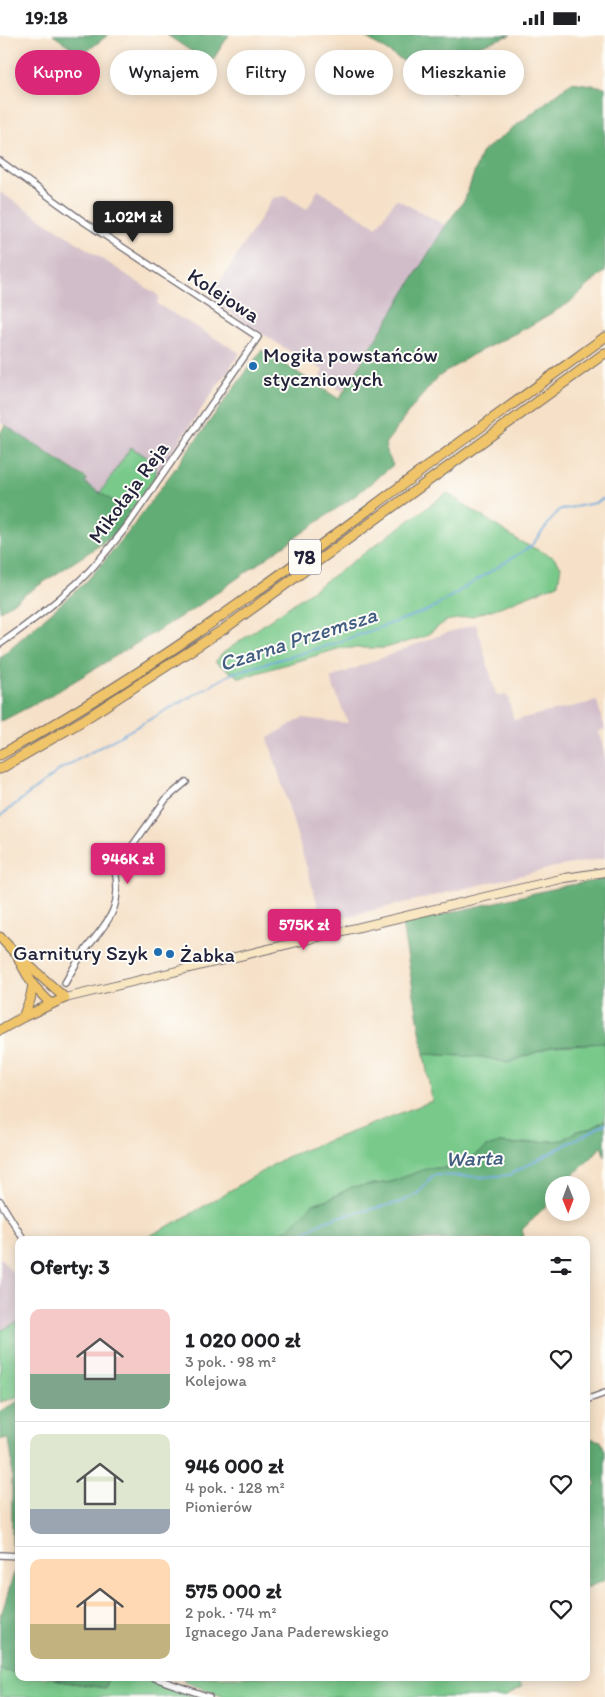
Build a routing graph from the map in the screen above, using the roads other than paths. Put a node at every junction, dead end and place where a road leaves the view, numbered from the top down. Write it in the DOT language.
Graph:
graph roads {
  1 [pos="0,161"];
  2 [pos="258,337"];
  3 [pos="605,337"];
  4 [pos="605,353"];
  5 [pos="0,644"];
  6 [pos="0,755"];
  7 [pos="0,769"];
  8 [pos="186,782"];
  9 [pos="605,872"];
  10 [pos="0,937"];
  11 [pos="15,953"];
  12 [pos="65,983"];
  13 [pos="33,985"];
  14 [pos="65,998"];
  15 [pos="51,1003"];
  16 [pos="22,1017"];
  17 [pos="0,1030"];
  18 [pos="0,1201"];
  19 [pos="22,1236"];
  20 [pos="605,1393"];
  21 [pos="590,1399"];
  22 [pos="0,1555"];
  23 [pos="15,1556"];
  24 [pos="163,1681"];
  25 [pos="209,1697"];
  1 -- 2 [label="street, Kolejowa"];
  2 -- 5 [label="street, Mikołaja Reja"];
  3 -- 6 [label="main road, 78"];
  4 -- 7 [label="main road, 78"];
  8 -- 12 [label="street"];
  9 -- 14 [label="main road"];
  10 -- 11 [label="main road"];
  11 -- 13 [label="main road"];
  11 -- 14 [label="main road"];
  13 -- 15 [label="main road"];
  13 -- 16 [label="main road"];
  14 -- 15 [label="main road"];
  15 -- 16 [label="main road"];
  16 -- 17 [label="main road"];
  18 -- 19 [label="street"];
  20 -- 21 [label="street"];
  22 -- 23 [label="street"];
  24 -- 25 [label="street"];
}
